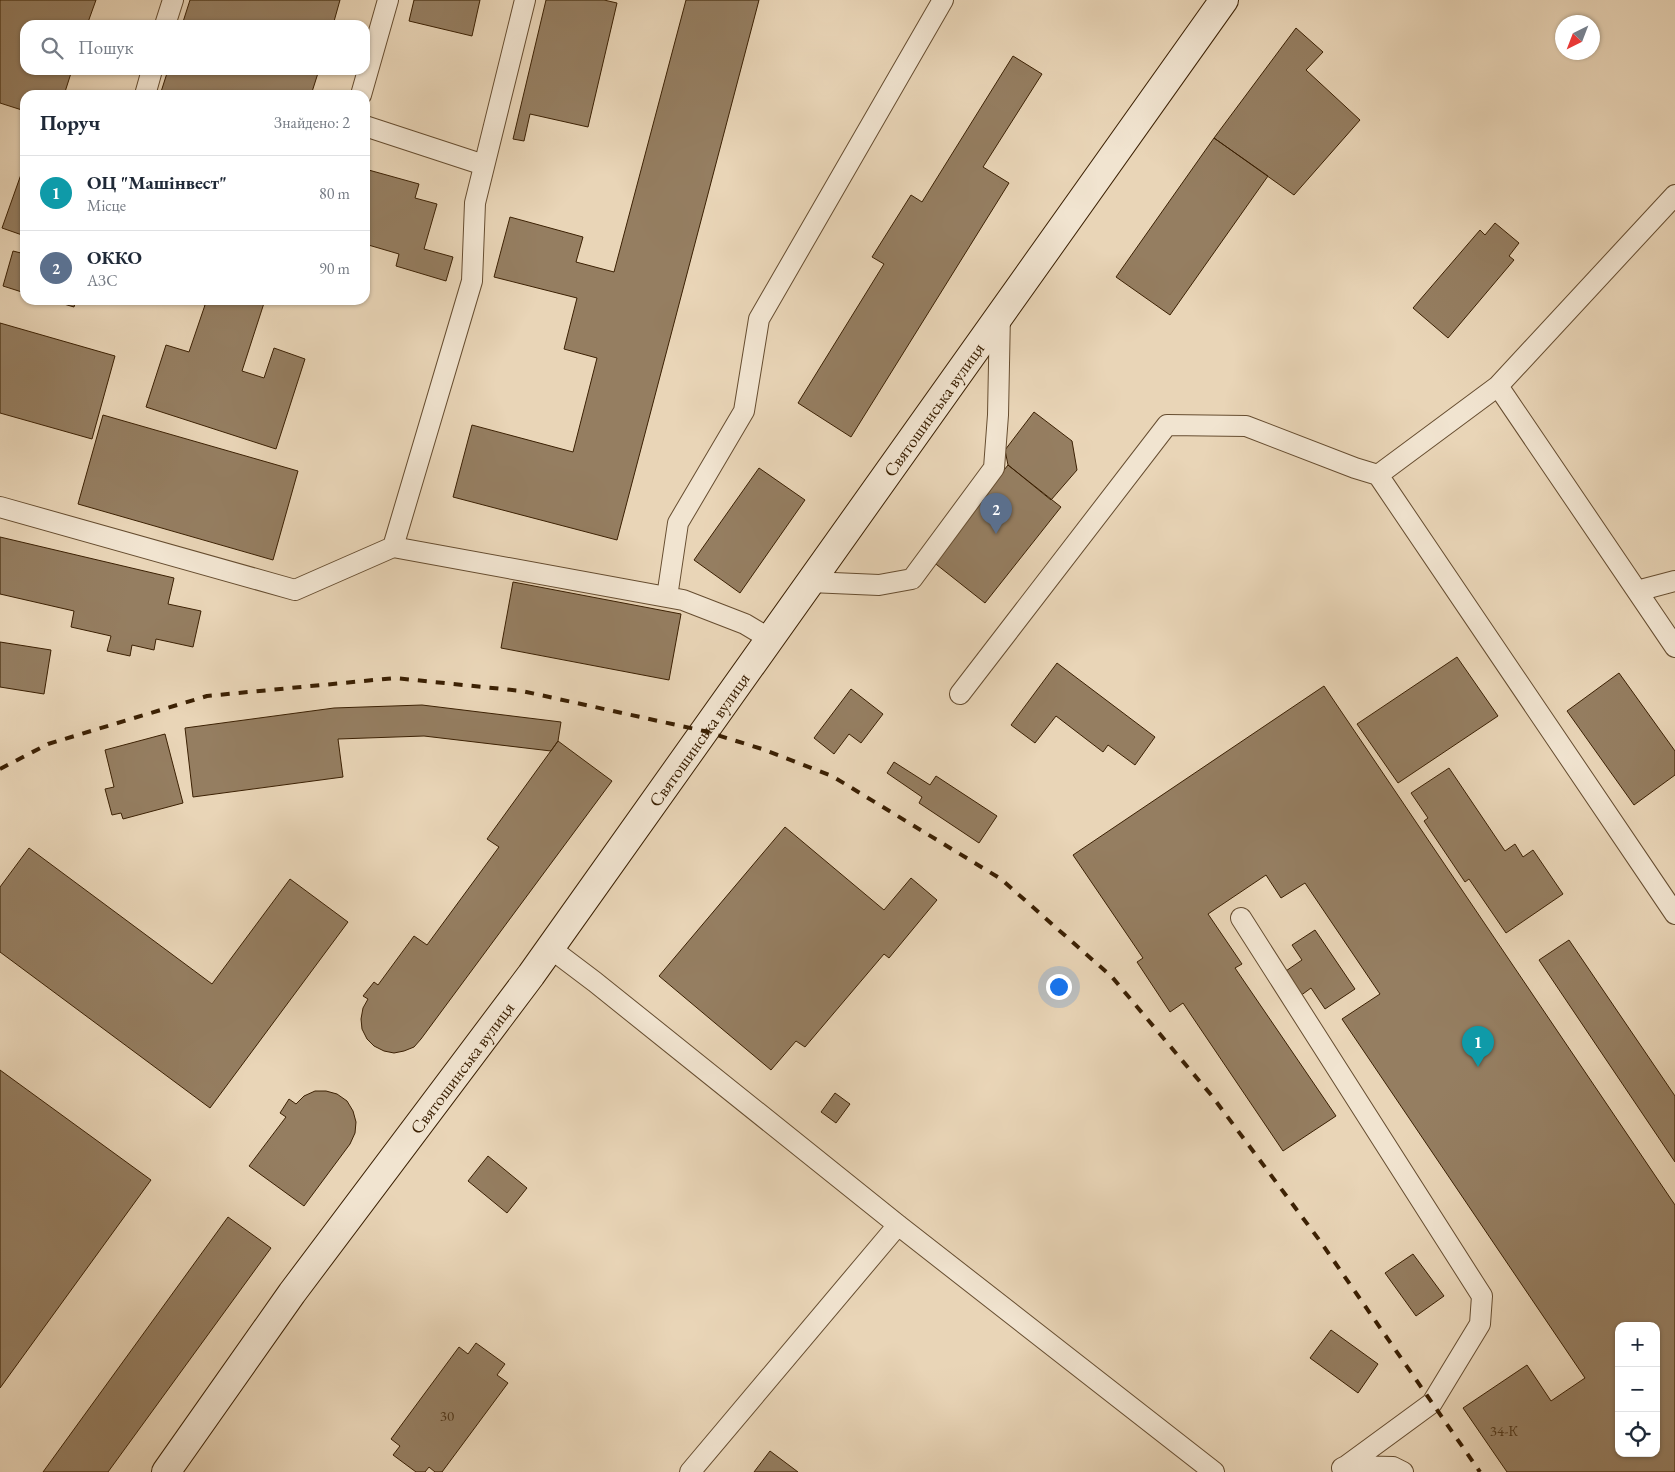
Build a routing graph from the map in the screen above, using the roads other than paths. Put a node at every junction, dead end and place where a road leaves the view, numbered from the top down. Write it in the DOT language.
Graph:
graph roads {
  1 [pos="172,0"];
  2 [pos="388,0"];
  3 [pos="526,0"];
  4 [pos="943,0"];
  5 [pos="1224,0"];
  6 [pos="166,20"];
  7 [pos="370,63"];
  8 [pos="151,75"];
  9 [pos="367,75"];
  10 [pos="146,90"];
  11 [pos="362,90"];
  12 [pos="370,128"];
  13 [pos="484,165"];
  14 [pos="1675,195"];
  15 [pos="1000,313"];
  16 [pos="1498,386"];
  17 [pos="1378,475"];
  18 [pos="0,507"];
  19 [pos="393,547"];
  20 [pos="810,582"];
  21 [pos="1675,582"];
  22 [pos="1637,591"];
  23 [pos="667,597"];
  24 [pos="770,639"];
  25 [pos="1675,647"];
  26 [pos="960,694"];
  27 [pos="1675,914"];
  28 [pos="1241,918"];
  29 [pos="550,948"];
  30 [pos="898,1225"];
  31 [pos="1341,1469"];
  32 [pos="166,1472"];
  33 [pos="690,1472"];
  34 [pos="1214,1472"];
  35 [pos="1403,1472"];
  1 -- 6 [label="lane"];
  2 -- 7 [label="lane"];
  3 -- 13 [label="lane"];
  4 -- 23 [label="lane"];
  5 -- 15 [label="main road, Святошинська вулиця"];
  8 -- 10 [label="lane"];
  9 -- 11 [label="lane"];
  12 -- 13 [label="lane"];
  13 -- 19 [label="lane"];
  14 -- 16 [label="lane"];
  15 -- 20 [label="main road, Святошинська вулиця"];
  15 -- 20 [label="lane"];
  16 -- 17 [label="lane"];
  16 -- 22 [label="lane"];
  17 -- 26 [label="lane"];
  17 -- 27 [label="lane"];
  18 -- 19 [label="lane"];
  19 -- 23 [label="lane"];
  20 -- 24 [label="main road, Святошинська вулиця"];
  21 -- 22 [label="lane"];
  22 -- 25 [label="lane"];
  23 -- 24 [label="lane"];
  24 -- 29 [label="main road, Святошинська вулиця"];
  28 -- 31 [label="lane"];
  29 -- 30 [label="lane"];
  29 -- 32 [label="main road, Святошинська вулиця"];
  30 -- 33 [label="lane"];
  30 -- 34 [label="lane"];
  31 -- 35 [label="lane"];
}
